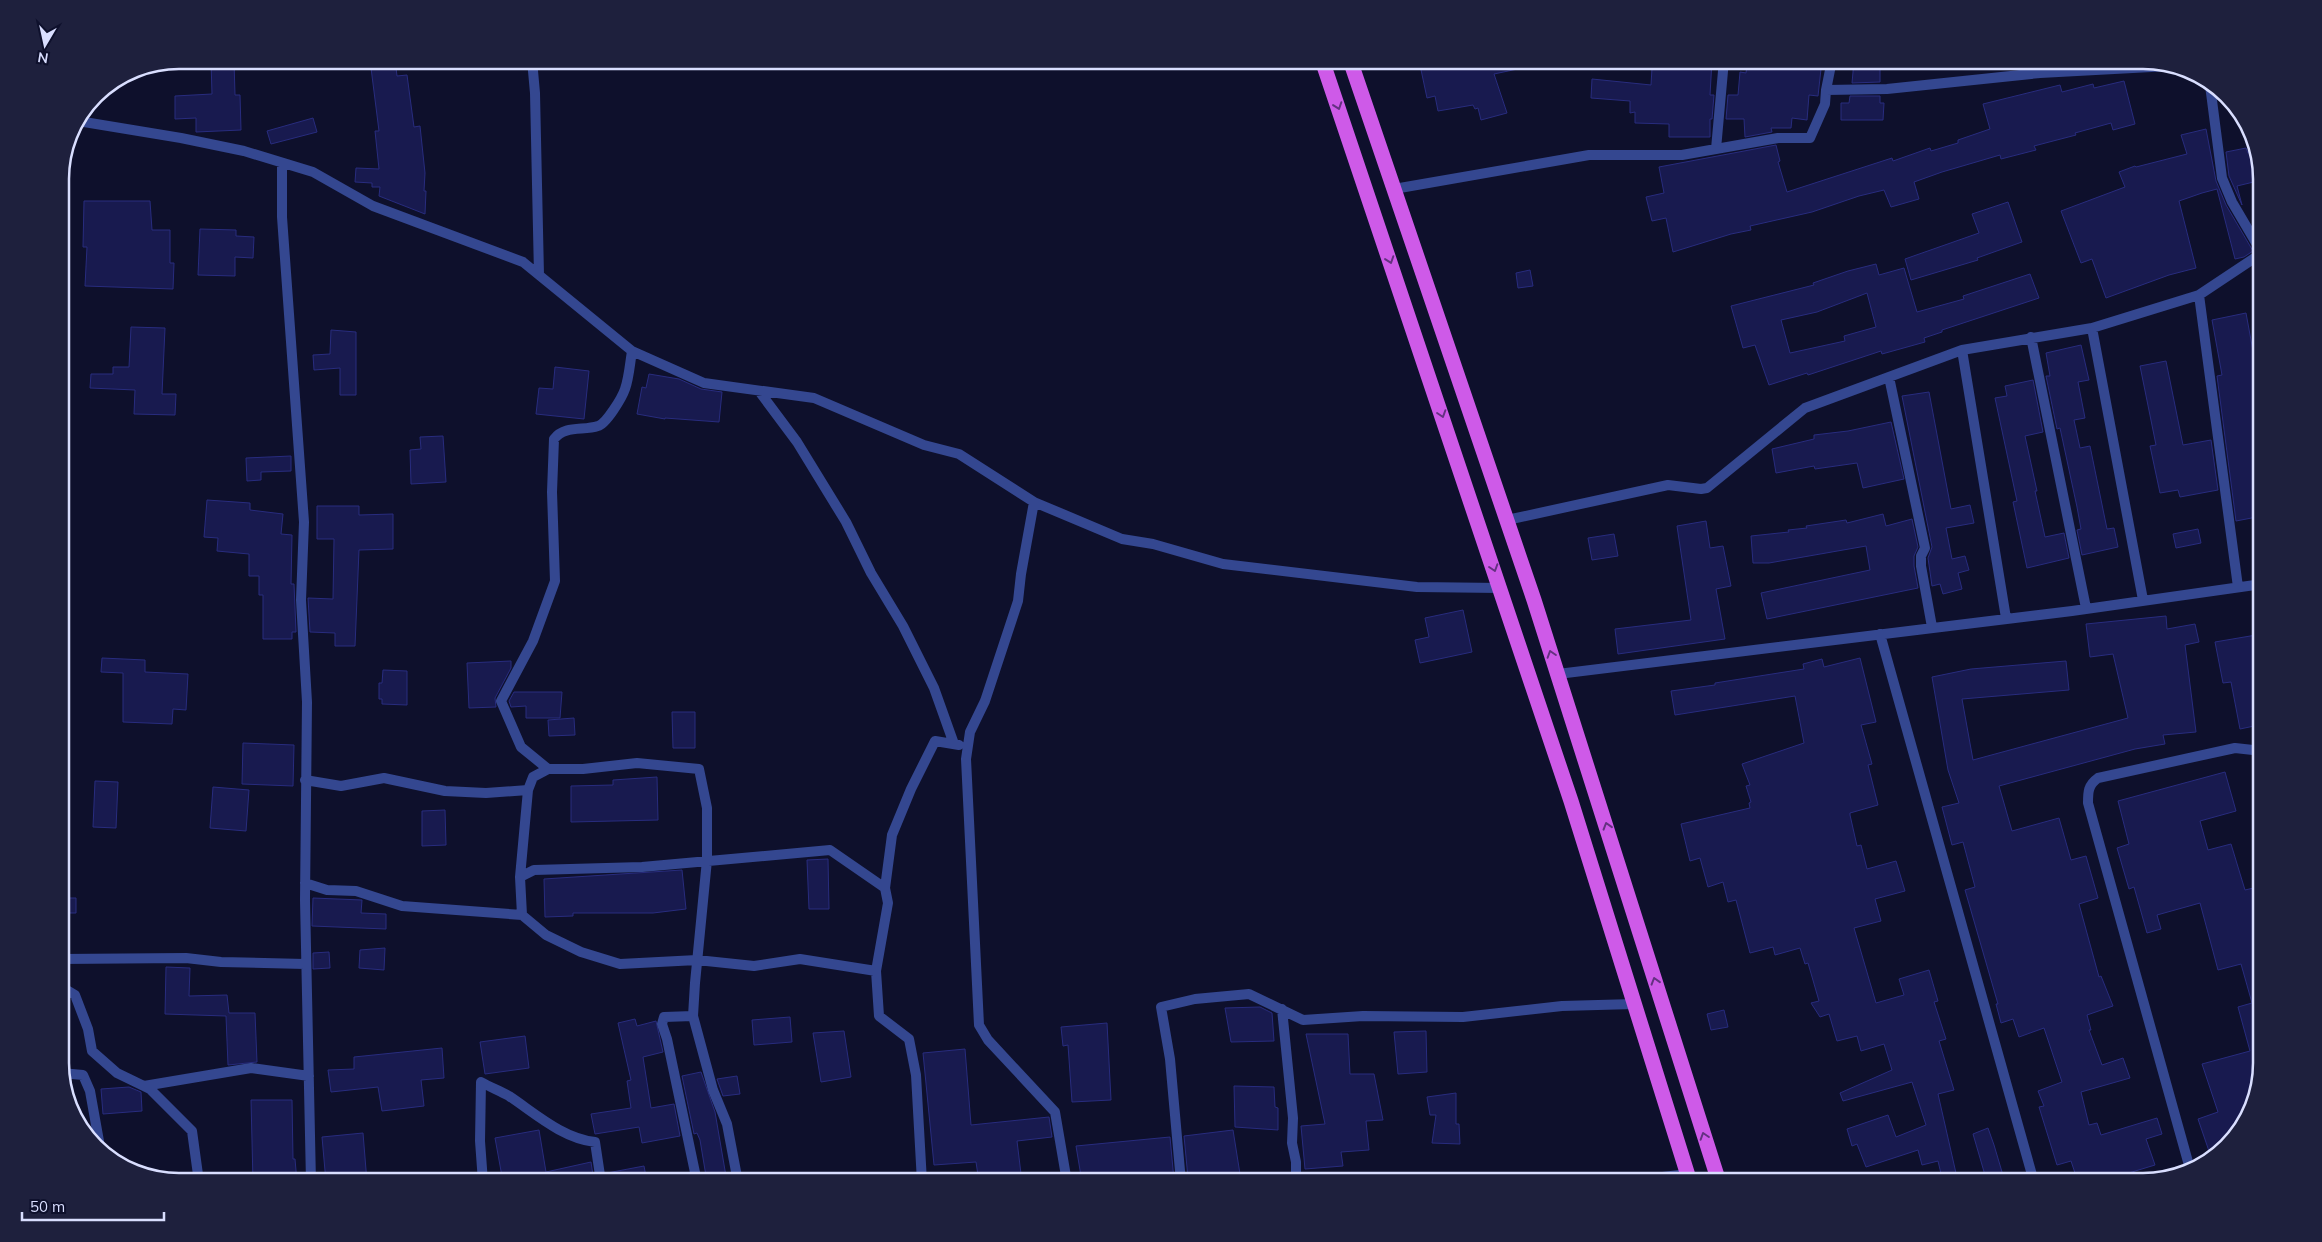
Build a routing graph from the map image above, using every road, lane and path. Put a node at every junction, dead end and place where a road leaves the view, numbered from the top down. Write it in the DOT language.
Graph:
graph roads {
  1 [pos="533,69"];
  2 [pos="1325,69"];
  3 [pos="1353,69"];
  4 [pos="1723,69"];
  5 [pos="1830,69"];
  6 [pos="2121,69"];
  7 [pos="1826,90"];
  8 [pos="2211,92"];
  9 [pos="85,122"];
  10 [pos="1716,149"];
  11 [pos="282,162"];
  12 [pos="1394,189"];
  13 [pos="2253,238"];
  14 [pos="2253,259"];
  15 [pos="538,275"];
  16 [pos="2199,295"];
  17 [pos="2092,328"];
  18 [pos="2031,338"];
  19 [pos="1962,350"];
  20 [pos="632,351"];
  21 [pos="1889,377"];
  22 [pos="759,391"];
  23 [pos="1034,502"];
  24 [pos="1507,520"];
  25 [pos="2253,586"];
  26 [pos="1500,588"];
  27 [pos="2238,588"];
  28 [pos="2143,600"];
  29 [pos="2086,608"];
  30 [pos="2006,618"];
  31 [pos="1932,627"];
  32 [pos="1880,634"];
  33 [pos="1558,674"];
  34 [pos="954,744"];
  35 [pos="968,747"];
  36 [pos="2253,749"];
  37 [pos="548,769"];
  38 [pos="305,780"];
  39 [pos="528,790"];
  40 [pos="707,860"];
  41 [pos="520,877"];
  42 [pos="305,884"];
  43 [pos="885,888"];
  44 [pos="522,915"];
  45 [pos="69,959"];
  46 [pos="697,960"];
  47 [pos="305,964"];
  48 [pos="876,971"];
  49 [pos="69,991"];
  50 [pos="1634,1004"];
  51 [pos="1282,1010"];
  52 [pos="693,1016"];
  53 [pos="70,1074"];
  54 [pos="309,1076"];
  55 [pos="144,1086"];
  56 [pos="98,1138"];
  57 [pos="2188,1163"];
  58 [pos="198,1173"];
  59 [pos="311,1173"];
  60 [pos="482,1173"];
  61 [pos="600,1173"];
  62 [pos="695,1173"];
  63 [pos="736,1173"];
  64 [pos="921,1173"];
  65 [pos="1065,1173"];
  66 [pos="1181,1173"];
  67 [pos="1296,1173"];
  68 [pos="1687,1173"];
  69 [pos="1716,1173"];
  70 [pos="2031,1173"];
  1 -- 15 [label="street"];
  2 -- 26 [label="highway, one-way"];
  3 -- 12 [label="highway"];
  4 -- 10 [label="street"];
  5 -- 7 [label="street"];
  6 -- 7 [label="street"];
  7 -- 10 [label="street"];
  8 -- 13 [label="street"];
  9 -- 11 [label="street"];
  10 -- 12 [label="street"];
  11 -- 15 [label="street"];
  11 -- 38 [label="street"];
  12 -- 24 [label="highway"];
  14 -- 16 [label="street"];
  15 -- 20 [label="street"];
  16 -- 17 [label="street"];
  16 -- 27 [label="street"];
  17 -- 18 [label="street"];
  17 -- 28 [label="street"];
  18 -- 19 [label="street"];
  18 -- 29 [label="street"];
  19 -- 21 [label="street"];
  19 -- 30 [label="street"];
  20 -- 22 [label="street"];
  20 -- 37 [label="street"];
  21 -- 24 [label="street"];
  21 -- 31 [label="street"];
  22 -- 23 [label="street"];
  22 -- 34 [label="street"];
  23 -- 26 [label="street"];
  23 -- 35 [label="street"];
  33 -- 24 [label="highway, one-way"];
  25 -- 27 [label="street"];
  26 -- 50 [label="highway"];
  27 -- 28 [label="street"];
  28 -- 29 [label="street"];
  29 -- 30 [label="street"];
  30 -- 31 [label="street"];
  31 -- 32 [label="street"];
  32 -- 33 [label="street"];
  32 -- 70 [label="street"];
  69 -- 33 [label="highway, one-way"];
  34 -- 35 [label="street"];
  34 -- 43 [label="street"];
  35 -- 65 [label="street"];
  36 -- 57 [label="street"];
  37 -- 39 [label="street"];
  37 -- 40 [label="street"];
  38 -- 39 [label="street"];
  38 -- 42 [label="street"];
  39 -- 41 [label="street"];
  40 -- 41 [label="street"];
  40 -- 43 [label="street"];
  40 -- 46 [label="street"];
  41 -- 44 [label="street"];
  42 -- 44 [label="street"];
  42 -- 47 [label="street"];
  43 -- 48 [label="street"];
  44 -- 46 [label="street"];
  45 -- 47 [label="street"];
  46 -- 48 [label="street"];
  46 -- 52 [label="street"];
  47 -- 54 [label="street"];
  48 -- 64 [label="street"];
  49 -- 55 [label="street"];
  50 -- 51 [label="street"];
  50 -- 68 [label="highway"];
  51 -- 66 [label="street"];
  51 -- 67 [label="street"];
  52 -- 62 [label="street"];
  52 -- 63 [label="street"];
  53 -- 56 [label="street"];
  54 -- 55 [label="street"];
  54 -- 59 [label="street"];
  55 -- 58 [label="street"];
  60 -- 61 [label="street"];
}
